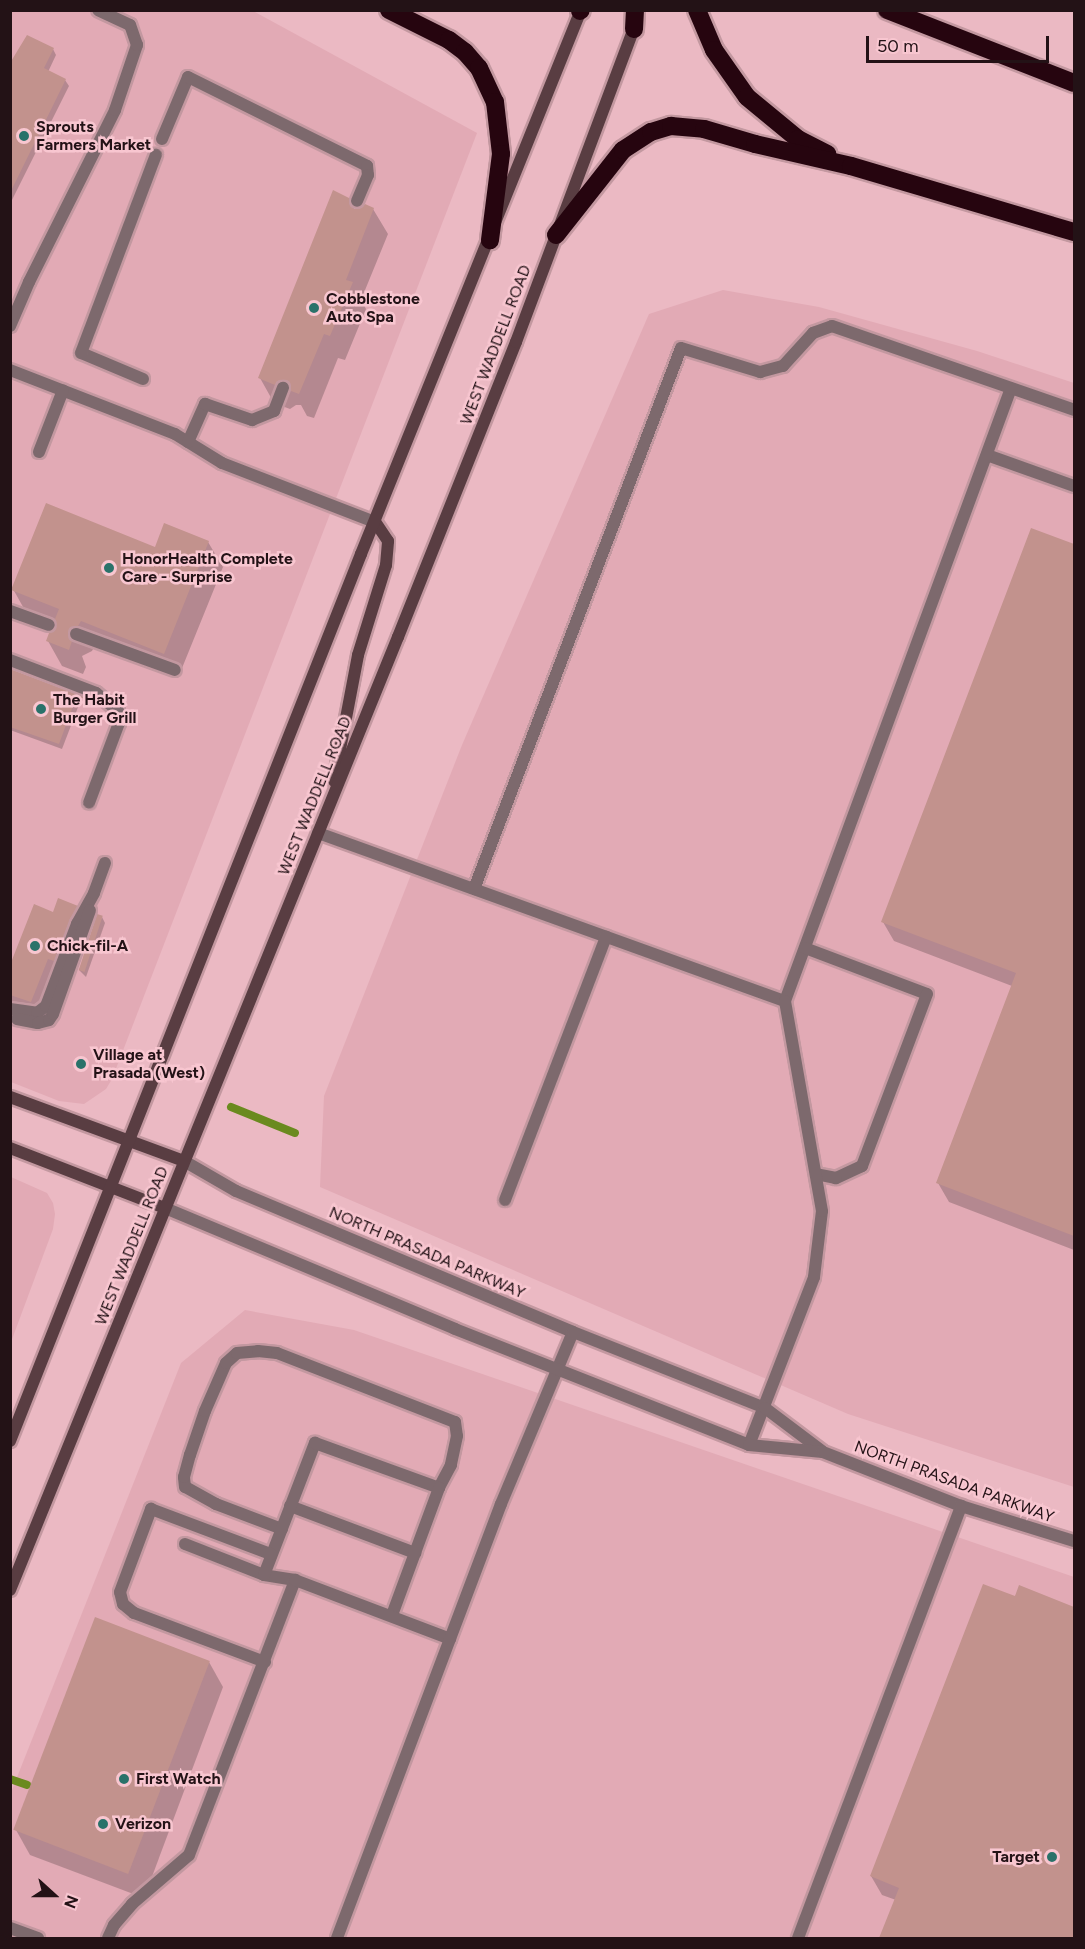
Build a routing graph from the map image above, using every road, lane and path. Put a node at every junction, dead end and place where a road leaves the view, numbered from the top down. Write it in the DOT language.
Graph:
graph roads {
  1 [pos="98,10"];
  2 [pos="389,10"];
  3 [pos="635,10"];
  4 [pos="641,10"];
  5 [pos="697,10"];
  6 [pos="887,10"];
  7 [pos="581,11"];
  8 [pos="634,29"];
  9 [pos="1074,83"];
  10 [pos="162,139"];
  11 [pos="156,155"];
  12 [pos="851,166"];
  13 [pos="357,201"];
  14 [pos="1074,232"];
  15 [pos="556,235"];
  16 [pos="490,240"];
  17 [pos="10,326"];
  18 [pos="10,370"];
  19 [pos="143,379"];
  20 [pos="283,388"];
  21 [pos="1011,388"];
  22 [pos="63,390"];
  23 [pos="1074,410"];
  24 [pos="189,442"];
  25 [pos="39,452"];
  26 [pos="987,455"];
  27 [pos="1074,486"];
  28 [pos="375,522"];
  29 [pos="10,611"];
  30 [pos="49,624"];
  31 [pos="76,634"];
  32 [pos="10,660"];
  33 [pos="175,670"];
  34 [pos="89,803"];
  35 [pos="330,806"];
  36 [pos="318,833"];
  37 [pos="105,862"];
  38 [pos="474,889"];
  39 [pos="94,893"];
  40 [pos="606,937"];
  41 [pos="805,948"];
  42 [pos="785,1001"];
  43 [pos="10,1009"];
  44 [pos="10,1017"];
  45 [pos="10,1097"];
  46 [pos="129,1140"];
  47 [pos="10,1148"];
  48 [pos="184,1161"];
  49 [pos="816,1174"];
  50 [pos="111,1187"];
  51 [pos="505,1200"];
  52 [pos="165,1208"];
  53 [pos="573,1332"];
  54 [pos="557,1368"];
  55 [pos="765,1408"];
  56 [pos="10,1441"];
  57 [pos="749,1445"];
  58 [pos="823,1452"];
  59 [pos="439,1488"];
  60 [pos="290,1506"];
  61 [pos="961,1506"];
  62 [pos="282,1529"];
  63 [pos="1074,1541"];
  64 [pos="185,1545"];
  65 [pos="415,1553"];
  66 [pos="271,1554"];
  67 [pos="264,1575"];
  68 [pos="295,1580"];
  69 [pos="10,1590"];
  70 [pos="392,1615"];
  71 [pos="450,1639"];
  72 [pos="265,1662"];
  73 [pos="10,1928"];
  74 [pos="38,1938"];
  75 [pos="108,1938"];
  76 [pos="337,1938"];
  77 [pos="798,1938"];
  1 -- 17 [label="street"];
  2 -- 16 [label="highway"];
  3 -- 8 [label="highway"];
  4 -- 8 [label="main road, WEST WADDELL ROAD"];
  5 -- 12 [label="highway"];
  6 -- 9 [label="highway"];
  7 -- 16 [label="main road"];
  8 -- 15 [label="main road, WEST WADDELL ROAD"];
  10 -- 13 [label="street"];
  11 -- 19 [label="street"];
  12 -- 14 [label="highway"];
  12 -- 15 [label="highway"];
  15 -- 35 [label="main road, WEST WADDELL ROAD"];
  16 -- 28 [label="main road"];
  18 -- 22 [label="street"];
  20 -- 24 [label="street"];
  21 -- 23 [label="street"];
  21 -- 26 [label="street"];
  21 -- 38 [label="street"];
  22 -- 24 [label="street"];
  22 -- 25 [label="street"];
  24 -- 28 [label="street"];
  26 -- 27 [label="street"];
  26 -- 41 [label="street"];
  28 -- 35 [label="main road"];
  28 -- 46 [label="main road"];
  29 -- 30 [label="street"];
  31 -- 33 [label="street"];
  32 -- 34 [label="street"];
  35 -- 36 [label="main road, WEST WADDELL ROAD"];
  36 -- 38 [label="street"];
  36 -- 48 [label="main road, WEST WADDELL ROAD"];
  37 -- 39 [label="street"];
  38 -- 40 [label="street"];
  39 -- 43 [label="street"];
  39 -- 44 [label="street"];
  40 -- 42 [label="street"];
  40 -- 51 [label="street"];
  41 -- 42 [label="street"];
  41 -- 49 [label="street"];
  42 -- 49 [label="street"];
  45 -- 46 [label="main road, NORTH PRASADA PARKWAY"];
  46 -- 48 [label="main road, NORTH PRASADA PARKWAY"];
  46 -- 50 [label="main road"];
  47 -- 50 [label="main road, NORTH PRASADA PARKWAY"];
  48 -- 52 [label="main road, WEST WADDELL ROAD"];
  48 -- 53 [label="street, NORTH PRASADA PARKWAY"];
  49 -- 55 [label="street"];
  50 -- 52 [label="main road, NORTH PRASADA PARKWAY"];
  50 -- 56 [label="main road"];
  52 -- 54 [label="street, NORTH PRASADA PARKWAY"];
  52 -- 69 [label="main road, WEST WADDELL ROAD"];
  53 -- 54 [label="street"];
  53 -- 55 [label="street, NORTH PRASADA PARKWAY"];
  54 -- 57 [label="street, NORTH PRASADA PARKWAY"];
  54 -- 71 [label="street"];
  55 -- 57 [label="street"];
  55 -- 58 [label="street, NORTH PRASADA PARKWAY"];
  57 -- 58 [label="street, NORTH PRASADA PARKWAY"];
  58 -- 61 [label="street, NORTH PRASADA PARKWAY"];
  59 -- 60 [label="street"];
  59 -- 62 [label="street"];
  59 -- 65 [label="street"];
  60 -- 62 [label="street"];
  60 -- 65 [label="street"];
  61 -- 63 [label="street, NORTH PRASADA PARKWAY"];
  61 -- 77 [label="street"];
  62 -- 66 [label="street"];
  64 -- 67 [label="street"];
  65 -- 70 [label="street"];
  66 -- 67 [label="street"];
  66 -- 72 [label="street"];
  67 -- 68 [label="street"];
  68 -- 70 [label="street"];
  68 -- 72 [label="street"];
  70 -- 71 [label="street"];
  71 -- 76 [label="street"];
  72 -- 75 [label="street"];
  73 -- 74 [label="street"];
}
